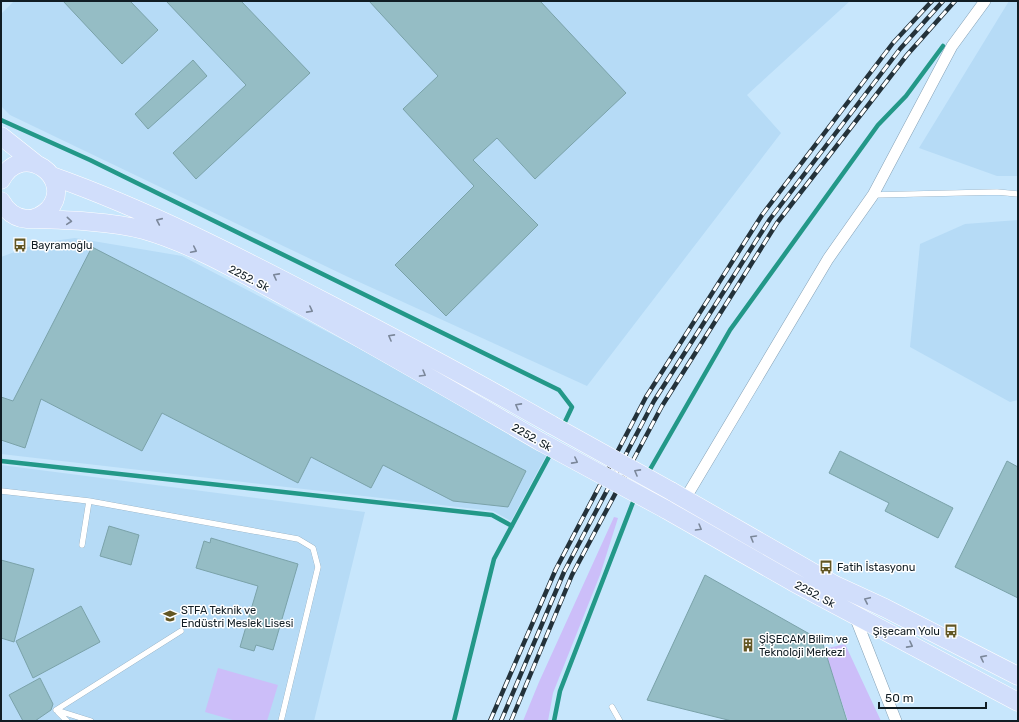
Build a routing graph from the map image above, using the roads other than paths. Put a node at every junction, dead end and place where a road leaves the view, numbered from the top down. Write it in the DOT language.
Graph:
graph roads {
  1 [pos="985,1"];
  2 [pos="1,136"];
  3 [pos="35,163"];
  4 [pos="4,170"];
  5 [pos="52,176"];
  6 [pos="1018,194"];
  7 [pos="873,195"];
  8 [pos="1,202"];
  9 [pos="25,219"];
  10 [pos="1,225"];
  11 [pos="1,491"];
  12 [pos="678,495"];
  13 [pos="89,501"];
  14 [pos="670,512"];
  15 [pos="82,545"];
  16 [pos="854,614"];
  17 [pos="181,631"];
  18 [pos="1018,676"];
  19 [pos="1018,702"];
  20 [pos="612,707"];
  21 [pos="56,710"];
  22 [pos="61,721"];
  23 [pos="68,721"];
  24 [pos="91,721"];
  25 [pos="281,721"];
  26 [pos="620,721"];
  27 [pos="896,721"];
  1 -- 7 [label="street"];
  2 -- 3 [label="main road, 2252. Sk"];
  3 -- 4 [label="main road"];
  3 -- 5 [label="main road, 2252. Sk"];
  5 -- 9 [label="main road"];
  12 -- 5 [label="main road, 2252. Sk, one-way, bridge"];
  6 -- 7 [label="lane"];
  7 -- 12 [label="street"];
  8 -- 9 [label="main road"];
  9 -- 10 [label="main road"];
  9 -- 14 [label="main road, 2252. Sk, one-way, bridge"];
  11 -- 13 [label="lane"];
  12 -- 14 [label="street"];
  18 -- 12 [label="main road, 2252. Sk, one-way"];
  13 -- 15 [label="lane"];
  13 -- 25 [label="lane"];
  14 -- 16 [label="main road, 2252. Sk, one-way"];
  16 -- 19 [label="main road, 2252. Sk, one-way"];
  16 -- 27 [label="street"];
  17 -- 21 [label="lane"];
  20 -- 26 [label="lane"];
  21 -- 22 [label="lane"];
  21 -- 23 [label="lane"];
  21 -- 24 [label="lane"];
}
